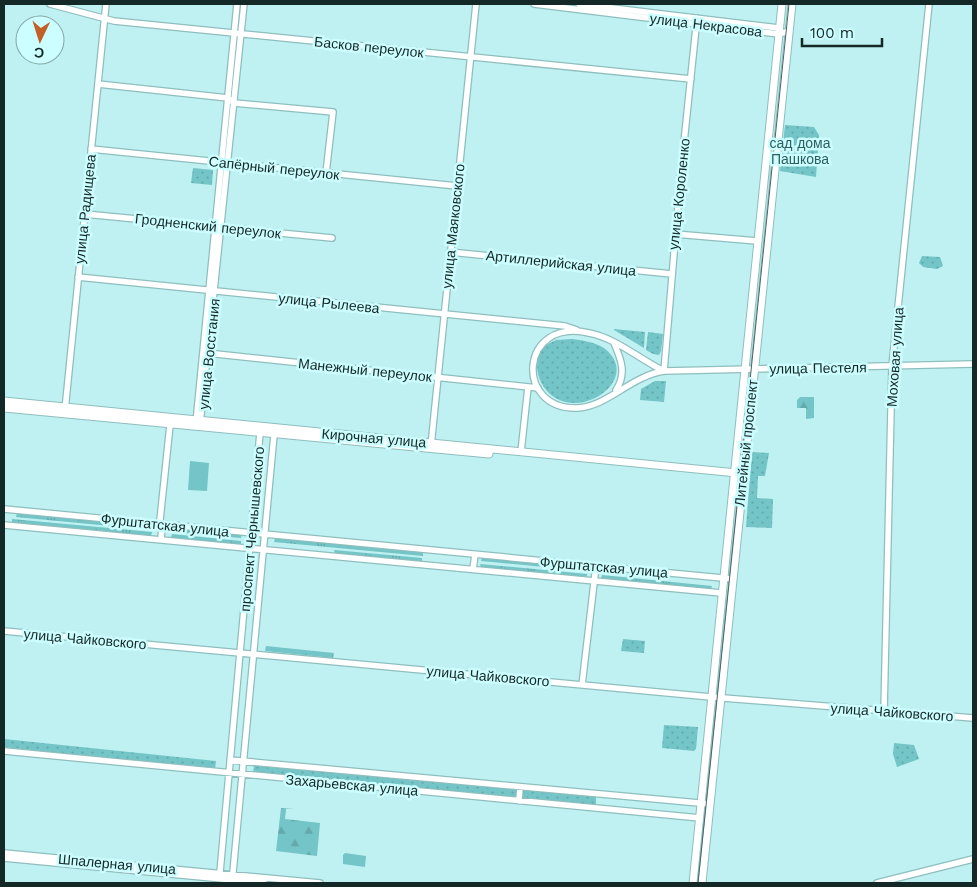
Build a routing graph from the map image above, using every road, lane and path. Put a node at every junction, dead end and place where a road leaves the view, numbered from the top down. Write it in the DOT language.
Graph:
graph roads {
  1 [pos="50,4"];
  2 [pos="106,4"];
  3 [pos="237,4"];
  4 [pos="244,4"];
  5 [pos="476,4"];
  6 [pos="534,4"];
  7 [pos="782,4"];
  8 [pos="792,4"];
  9 [pos="929,4"];
  10 [pos="578,6"];
  11 [pos="104,19"];
  12 [pos="697,21"];
  13 [pos="779,31"];
  14 [pos="789,31"];
  15 [pos="234,33"];
  16 [pos="242,34"];
  17 [pos="470,58"];
  18 [pos="691,79"];
  19 [pos="98,84"];
  20 [pos="228,98"];
  21 [pos="234,103"];
  22 [pos="91,149"];
  23 [pos="225,162"];
  24 [pos="326,173"];
  25 [pos="457,186"];
  26 [pos="85,214"];
  27 [pos="218,227"];
  28 [pos="675,234"];
  29 [pos="332,238"];
  30 [pos="757,241"];
  31 [pos="450,252"];
  32 [pos="672,274"];
  33 [pos="78,277"];
  34 [pos="212,291"];
  35 [pos="444,314"];
  36 [pos="579,331"];
  37 [pos="614,343"];
  38 [pos="206,353"];
  39 [pos="973,364"];
  40 [pos="892,366"];
  41 [pos="754,369"];
  42 [pos="744,370"];
  43 [pos="664,371"];
  44 [pos="438,378"];
  45 [pos="528,387"];
  46 [pos="538,388"];
  47 [pos="615,392"];
  48 [pos="4,401"];
  49 [pos="4,408"];
  50 [pos="65,411"];
  51 [pos="198,423"];
  52 [pos="170,425"];
  53 [pos="268,428"];
  54 [pos="260,434"];
  55 [pos="274,435"];
  56 [pos="431,446"];
  57 [pos="521,452"];
  58 [pos="733,473"];
  59 [pos="744,475"];
  60 [pos="4,509"];
  61 [pos="4,525"];
  62 [pos="162,525"];
  63 [pos="252,534"];
  64 [pos="265,535"];
  65 [pos="161,540"];
  66 [pos="250,548"];
  67 [pos="264,549"];
  68 [pos="475,555"];
  69 [pos="596,566"];
  70 [pos="473,569"];
  71 [pos="723,578"];
  72 [pos="733,579"];
  73 [pos="594,580"];
  74 [pos="721,593"];
  75 [pos="4,631"];
  76 [pos="240,653"];
  77 [pos="254,655"];
  78 [pos="582,685"];
  79 [pos="712,697"];
  80 [pos="721,698"];
  81 [pos="884,711"];
  82 [pos="973,718"];
  83 [pos="4,751"];
  84 [pos="230,760"];
  85 [pos="243,762"];
  86 [pos="345,771"];
  87 [pos="229,774"];
  88 [pos="242,775"];
  89 [pos="432,779"];
  90 [pos="344,784"];
  91 [pos="520,787"];
  92 [pos="431,792"];
  93 [pos="519,801"];
  94 [pos="701,803"];
  95 [pos="710,804"];
  96 [pos="700,818"];
  97 [pos="4,853"];
  98 [pos="4,858"];
  99 [pos="973,859"];
  100 [pos="219,879"];
  101 [pos="232,879"];
  102 [pos="264,883"];
  103 [pos="320,883"];
  104 [pos="692,883"];
  105 [pos="702,883"];
  106 [pos="877,883"];
  1 -- 11 [label="street, Басков переулок"];
  2 -- 11 [label="street, улица Радищева"];
  3 -- 15 [label="street, улица Восстания"];
  4 -- 16 [label="street, улица Восстания"];
  5 -- 17 [label="street, улица Маяковского"];
  6 -- 10 [label="street, улица Некрасова"];
  7 -- 13 [label="main road, Литейный проспект"];
  8 -- 14 [label="main road, Литейный проспект"];
  9 -- 40 [label="street, Моховая улица"];
  10 -- 12 [label="street, улица Некрасова"];
  11 -- 15 [label="street, Басков переулок"];
  11 -- 19 [label="street, улица Радищева"];
  12 -- 13 [label="street, улица Некрасова"];
  12 -- 18 [label="street, улица Короленко"];
  13 -- 14 [label="street, улица Некрасова"];
  13 -- 30 [label="main road, Литейный проспект"];
  14 -- 41 [label="main road, Литейный проспект"];
  15 -- 16 [label="street, Басков переулок"];
  15 -- 20 [label="street, улица Восстания"];
  16 -- 17 [label="street, Басков переулок"];
  16 -- 21 [label="street, улица Восстания"];
  17 -- 18 [label="street, Басков переулок"];
  17 -- 25 [label="street, улица Маяковского"];
  18 -- 28 [label="street, улица Короленко"];
  19 -- 20 [label="street"];
  19 -- 22 [label="street, улица Радищева"];
  20 -- 21 [label="street"];
  20 -- 23 [label="street, улица Восстания"];
  21 -- 23 [label="street, улица Восстания"];
  21 -- 24 [label="street"];
  22 -- 23 [label="street, Сапёрный переулок"];
  22 -- 26 [label="street, улица Радищева"];
  23 -- 24 [label="street, Сапёрный переулок"];
  23 -- 27 [label="street, улица Восстания"];
  24 -- 25 [label="street, Сапёрный переулок"];
  25 -- 31 [label="street, улица Маяковского"];
  26 -- 27 [label="street, Гродненский переулок"];
  26 -- 33 [label="street, улица Радищева"];
  27 -- 29 [label="street, Гродненский переулок"];
  27 -- 34 [label="street, улица Восстания"];
  28 -- 30 [label="street"];
  28 -- 32 [label="street, улица Короленко"];
  30 -- 42 [label="main road, Литейный проспект"];
  31 -- 32 [label="street, Артиллерийская улица"];
  31 -- 35 [label="street, улица Маяковского"];
  32 -- 43 [label="street, улица Короленко"];
  33 -- 34 [label="street, улица Рылеева"];
  33 -- 50 [label="street, улица Радищева"];
  34 -- 35 [label="street, улица Рылеева"];
  34 -- 38 [label="street, улица Восстания"];
  35 -- 36 [label="street, улица Рылеева"];
  35 -- 44 [label="street, улица Маяковского"];
  36 -- 37 [label="street"];
  36 -- 46 [label="street"];
  37 -- 43 [label="street"];
  37 -- 47 [label="street"];
  38 -- 44 [label="street, Манежный переулок"];
  38 -- 51 [label="street, улица Восстания"];
  39 -- 40 [label="street, улица Пестеля"];
  40 -- 41 [label="street, улица Пестеля"];
  40 -- 81 [label="street, Моховая улица"];
  41 -- 42 [label="street, улица Пестеля"];
  41 -- 59 [label="main road, Литейный проспект"];
  42 -- 43 [label="street, улица Пестеля"];
  42 -- 58 [label="main road, Литейный проспект"];
  43 -- 47 [label="street"];
  44 -- 45 [label="street, Манежный переулок"];
  44 -- 56 [label="street, улица Маяковского"];
  45 -- 46 [label="street, Манежный переулок"];
  45 -- 57 [label="street"];
  46 -- 47 [label="street"];
  48 -- 50 [label="main road, Кирочная улица"];
  49 -- 50 [label="main road, Кирочная улица"];
  50 -- 51 [label="main road, Кирочная улица"];
  50 -- 52 [label="main road, Кирочная улица"];
  51 -- 52 [label="main road, Кирочная улица"];
  51 -- 53 [label="main road, Кирочная улица"];
  51 -- 54 [label="main road, Кирочная улица"];
  52 -- 62 [label="street"];
  53 -- 54 [label="street, проспект Чернышевского"];
  53 -- 55 [label="street, проспект Чернышевского"];
  53 -- 56 [label="main road, Кирочная улица"];
  54 -- 55 [label="main road, Кирочная улица"];
  54 -- 63 [label="street, проспект Чернышевского"];
  55 -- 56 [label="main road, Кирочная улица"];
  55 -- 64 [label="street, проспект Чернышевского"];
  56 -- 57 [label="main road, Кирочная улица"];
  56 -- 58 [label="main road, Кирочная улица"];
  57 -- 58 [label="main road, Кирочная улица"];
  58 -- 59 [label="main road, Кирочная улица"];
  58 -- 71 [label="main road, Литейный проспект"];
  59 -- 72 [label="main road, Литейный проспект"];
  60 -- 62 [label="street, Фурштатская улица"];
  61 -- 65 [label="street, Фурштатская улица"];
  62 -- 63 [label="street, Фурштатская улица"];
  62 -- 65 [label="street"];
  63 -- 64 [label="street, Фурштатская улица"];
  63 -- 66 [label="street, проспект Чернышевского"];
  64 -- 67 [label="street, проспект Чернышевского"];
  64 -- 68 [label="street, Фурштатская улица"];
  65 -- 66 [label="street, Фурштатская улица"];
  66 -- 67 [label="street, Фурштатская улица"];
  66 -- 76 [label="street, проспект Чернышевского"];
  67 -- 70 [label="street, Фурштатская улица"];
  67 -- 77 [label="street, проспект Чернышевского"];
  68 -- 69 [label="street, Фурштатская улица"];
  68 -- 70 [label="street"];
  69 -- 71 [label="street, Фурштатская улица"];
  69 -- 73 [label="street"];
  70 -- 73 [label="street, Фурштатская улица"];
  71 -- 72 [label="street, Фурштатская улица"];
  71 -- 74 [label="main road, Литейный проспект"];
  72 -- 80 [label="main road, Литейный проспект"];
  73 -- 74 [label="street, Фурштатская улица"];
  73 -- 78 [label="street"];
  74 -- 79 [label="main road, Литейный проспект"];
  75 -- 76 [label="street, улица Чайковского"];
  76 -- 77 [label="street, улица Чайковского"];
  76 -- 84 [label="street, проспект Чернышевского"];
  77 -- 78 [label="street, улица Чайковского"];
  77 -- 85 [label="street, проспект Чернышевского"];
  78 -- 79 [label="street, улица Чайковского"];
  79 -- 80 [label="street, улица Чайковского"];
  79 -- 94 [label="main road, Литейный проспект"];
  80 -- 81 [label="street, улица Чайковского"];
  80 -- 95 [label="main road, Литейный проспект"];
  81 -- 82 [label="street, улица Чайковского"];
  83 -- 87 [label="street, Захарьевская улица"];
  84 -- 85 [label="street, Захарьевская улица"];
  84 -- 87 [label="street, проспект Чернышевского"];
  85 -- 86 [label="street, Захарьевская улица"];
  85 -- 88 [label="street, проспект Чернышевского"];
  86 -- 89 [label="street, Захарьевская улица"];
  86 -- 90 [label="street"];
  87 -- 88 [label="street, Захарьевская улица"];
  87 -- 100 [label="street, проспект Чернышевского"];
  88 -- 90 [label="street, Захарьевская улица"];
  88 -- 101 [label="street, проспект Чернышевского"];
  89 -- 91 [label="street, Захарьевская улица"];
  89 -- 92 [label="street"];
  90 -- 92 [label="street, Захарьевская улица"];
  91 -- 93 [label="street"];
  91 -- 94 [label="street, Захарьевская улица"];
  92 -- 93 [label="street, Захарьевская улица"];
  93 -- 96 [label="street, Захарьевская улица"];
  94 -- 95 [label="street, Захарьевская улица"];
  94 -- 96 [label="main road, Литейный проспект"];
  95 -- 105 [label="main road, Литейный проспект"];
  96 -- 104 [label="main road, Литейный проспект"];
  97 -- 100 [label="street, Шпалерная улица"];
  98 -- 100 [label="street, Шпалерная улица"];
  99 -- 106 [label="street"];
  100 -- 101 [label="street, Шпалерная улица"];
  101 -- 102 [label="street, Шпалерная улица"];
  101 -- 103 [label="street, Шпалерная улица"];
}
